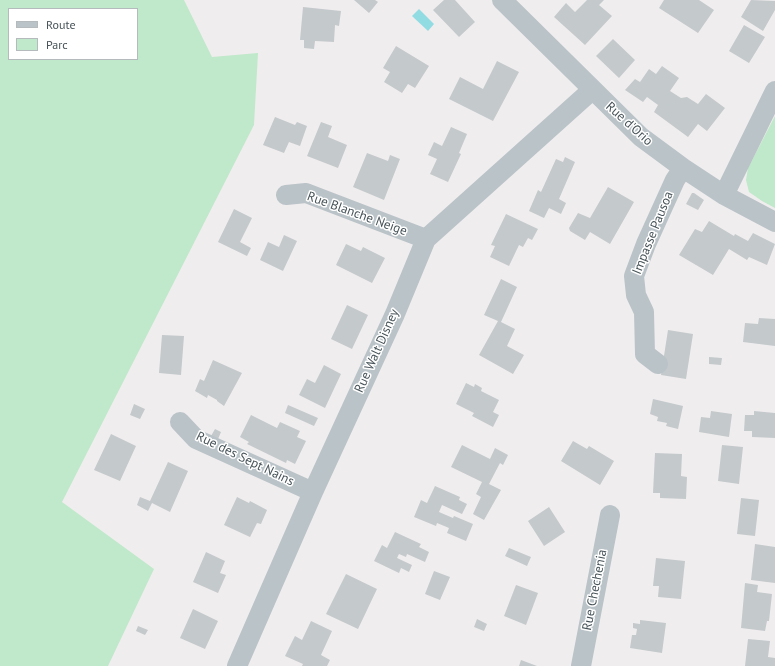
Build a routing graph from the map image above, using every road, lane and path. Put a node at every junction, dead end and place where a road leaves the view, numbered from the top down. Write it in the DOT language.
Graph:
graph roads {
  1 [pos="502,0"];
  2 [pos="592,90"];
  3 [pos="775,91"];
  4 [pos="683,168"];
  5 [pos="286,195"];
  6 [pos="724,195"];
  7 [pos="775,222"];
  8 [pos="426,239"];
  9 [pos="658,364"];
  10 [pos="180,422"];
  11 [pos="313,492"];
  12 [pos="610,515"];
  13 [pos="237,666"];
  14 [pos="581,666"];
  1 -- 2 [label="street, Rue d'Orio"];
  2 -- 4 [label="street, Rue d'Orio"];
  2 -- 8 [label="street, Rue Walt Disney"];
  3 -- 6 [label="street"];
  4 -- 6 [label="street, Rue d'Orio"];
  4 -- 9 [label="street, Impasse Pausoa"];
  5 -- 8 [label="street, Rue Blanche Neige"];
  6 -- 7 [label="street, Rue d'Orio"];
  8 -- 11 [label="street, Rue Walt Disney"];
  10 -- 11 [label="street, Rue des Sept Nains"];
  11 -- 13 [label="street, Rue Walt Disney"];
  12 -- 14 [label="street, Rue Chechenia"];
}
